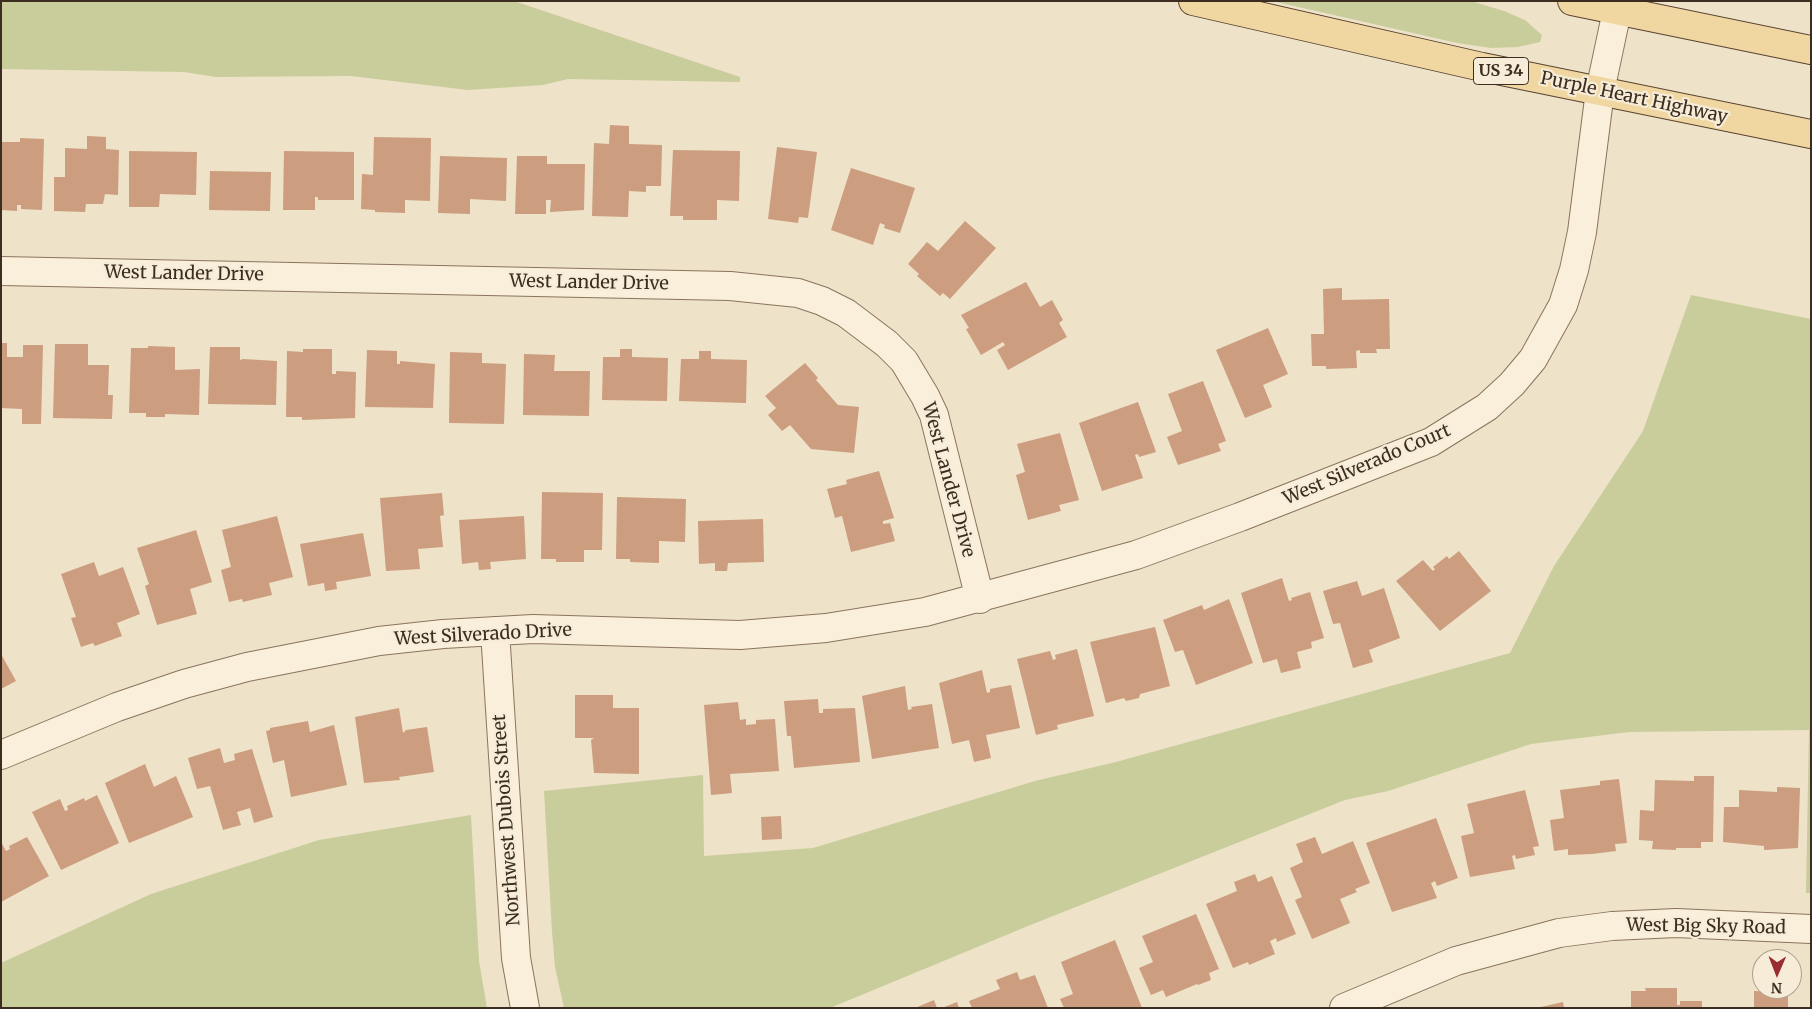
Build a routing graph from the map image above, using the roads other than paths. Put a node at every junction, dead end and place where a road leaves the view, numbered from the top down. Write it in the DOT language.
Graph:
graph roads {
  1 [pos="1194,1"];
  2 [pos="1572,1"];
  3 [pos="1617,11"];
  4 [pos="1811,50"];
  5 [pos="1600,91"];
  6 [pos="1811,134"];
  7 [pos="1,270"];
  8 [pos="980,599"];
  9 [pos="495,631"];
  10 [pos="1,755"];
  11 [pos="1811,929"];
  12 [pos="525,1008"];
  13 [pos="1344,1008"];
  1 -- 5 [label="main road, Purple Heart Highway / US 34"];
  2 -- 3 [label="main road"];
  3 -- 4 [label="main road"];
  3 -- 5 [label="street, West Silverado Court"];
  5 -- 6 [label="main road, Purple Heart Highway / US 34"];
  5 -- 8 [label="street, West Silverado Court"];
  7 -- 8 [label="street, West Lander Drive"];
  8 -- 9 [label="street, West Silverado Drive"];
  9 -- 10 [label="street, West Silverado Drive"];
  9 -- 12 [label="street, Northwest Dubois Street"];
  11 -- 13 [label="street, West Big Sky Road"];
}
